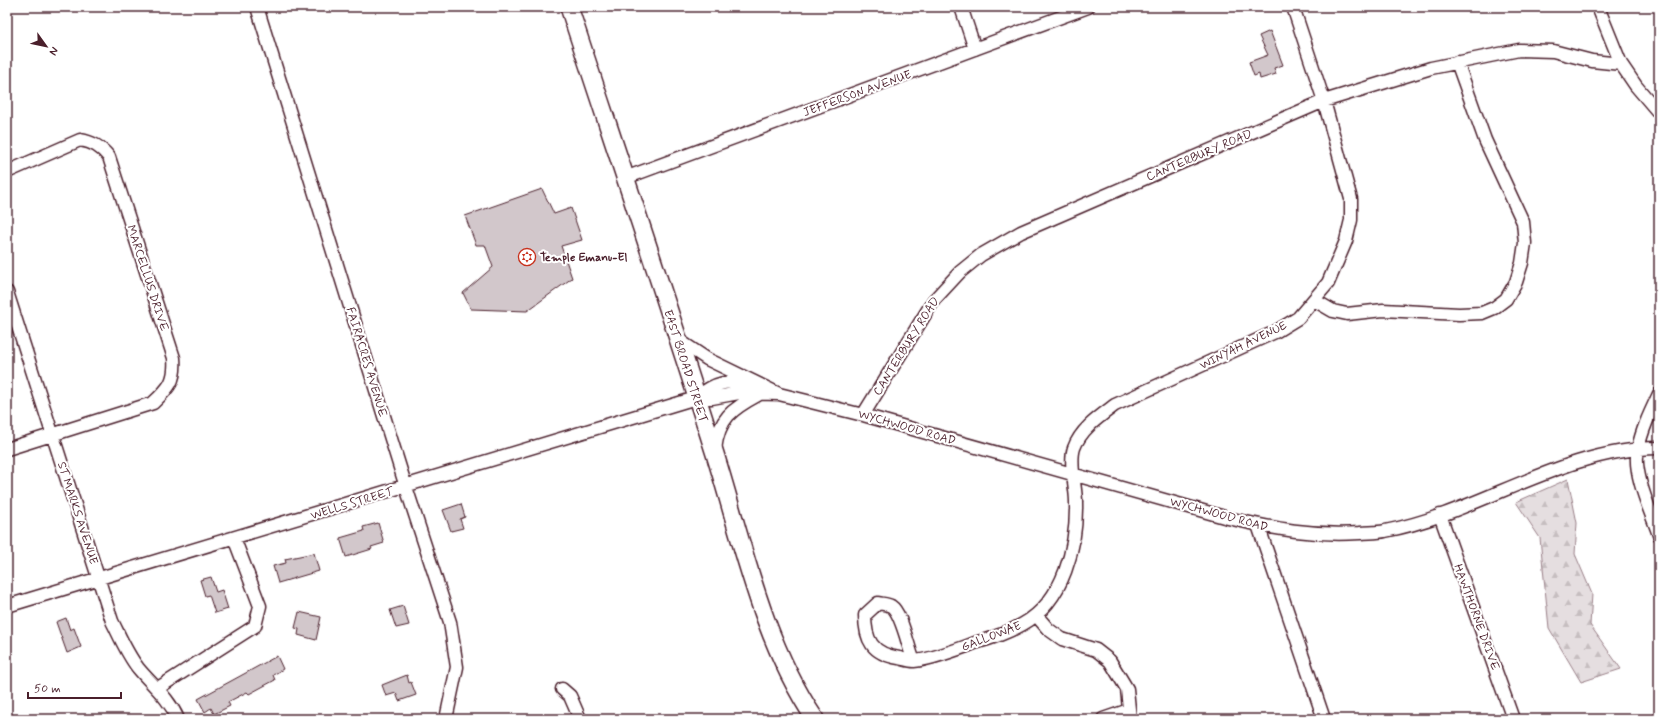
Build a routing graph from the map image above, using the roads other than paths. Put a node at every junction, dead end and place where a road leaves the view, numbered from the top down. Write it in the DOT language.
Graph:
graph roads {
  1 [pos="257,7"];
  2 [pos="961,7"];
  3 [pos="1088,7"];
  4 [pos="1293,7"];
  5 [pos="1598,7"];
  6 [pos="573,8"];
  7 [pos="975,49"];
  8 [pos="1457,62"];
  9 [pos="1621,64"];
  10 [pos="1324,101"];
  11 [pos="1659,113"];
  12 [pos="7,172"];
  13 [pos="625,178"];
  14 [pos="7,292"];
  15 [pos="1314,300"];
  16 [pos="677,339"];
  17 [pos="760,389"];
  18 [pos="1659,394"];
  19 [pos="696,398"];
  20 [pos="863,415"];
  21 [pos="53,434"];
  22 [pos="1659,448"];
  23 [pos="7,449"];
  24 [pos="1637,450"];
  25 [pos="715,454"];
  26 [pos="1073,474"];
  27 [pos="406,487"];
  28 [pos="1440,515"];
  29 [pos="1258,525"];
  30 [pos="1659,535"];
  31 [pos="234,538"];
  32 [pos="99,578"];
  33 [pos="7,606"];
  34 [pos="1036,615"];
  35 [pos="914,661"];
  36 [pos="158,688"];
  37 [pos="562,689"];
  38 [pos="1130,715"];
  39 [pos="178,719"];
  40 [pos="446,719"];
  41 [pos="580,719"];
  42 [pos="815,719"];
  43 [pos="1103,719"];
  44 [pos="1324,719"];
  45 [pos="1513,719"];
  1 -- 27 [label="street, FAIRACRES AVENUE"];
  2 -- 7 [label="street"];
  3 -- 7 [label="street, JEFFERSON AVENUE"];
  4 -- 10 [label="street, WINYAH AVENUE"];
  5 -- 9 [label="street"];
  6 -- 13 [label="street, EAST BROAD STREET"];
  7 -- 13 [label="street, JEFFERSON AVENUE"];
  8 -- 9 [label="street, CANTERBURY ROAD"];
  8 -- 10 [label="street, CANTERBURY ROAD"];
  8 -- 15 [label="street"];
  9 -- 11 [label="street"];
  10 -- 15 [label="street, WINYAH AVENUE"];
  10 -- 20 [label="street, CANTERBURY ROAD"];
  12 -- 21 [label="street, MARCELLUS DRIVE"];
  13 -- 16 [label="street, EAST BROAD STREET"];
  14 -- 21 [label="street, ST MARKS AVENUE"];
  15 -- 26 [label="street, WINYAH AVENUE"];
  16 -- 17 [label="street, WYCHWOOD ROAD"];
  16 -- 19 [label="street, EAST BROAD STREET"];
  17 -- 19 [label="street, WYCHWOOD ROAD"];
  17 -- 20 [label="street, WYCHWOOD ROAD"];
  17 -- 25 [label="street, WYCHWOOD ROAD"];
  18 -- 24 [label="street"];
  19 -- 25 [label="street, EAST BROAD STREET"];
  19 -- 27 [label="street, WELLS STREET"];
  20 -- 26 [label="street, WYCHWOOD ROAD"];
  21 -- 23 [label="street, MARCELLUS DRIVE"];
  21 -- 32 [label="street, ST MARKS AVENUE"];
  22 -- 24 [label="street, WYCHWOOD ROAD"];
  24 -- 28 [label="street, WYCHWOOD ROAD"];
  24 -- 30 [label="street"];
  25 -- 42 [label="street, EAST BROAD STREET"];
  26 -- 29 [label="street, WYCHWOOD ROAD"];
  26 -- 34 [label="street, GALLOWAE"];
  27 -- 31 [label="street, WELLS STREET"];
  27 -- 40 [label="street, FAIRACRES AVENUE"];
  28 -- 29 [label="street, WYCHWOOD ROAD"];
  28 -- 45 [label="street, HAWTHORNE DRIVE"];
  29 -- 44 [label="street"];
  31 -- 32 [label="street, WELLS STREET"];
  31 -- 36 [label="street"];
  32 -- 33 [label="street, WELLS STREET"];
  32 -- 36 [label="street, ST MARKS AVENUE"];
  34 -- 35 [label="street, GALLOWAE"];
  34 -- 38 [label="street"];
  35 -- 35 [label="street"];
  36 -- 39 [label="street, ST MARKS AVENUE"];
  37 -- 41 [label="street"];
  38 -- 43 [label="street"];
}
